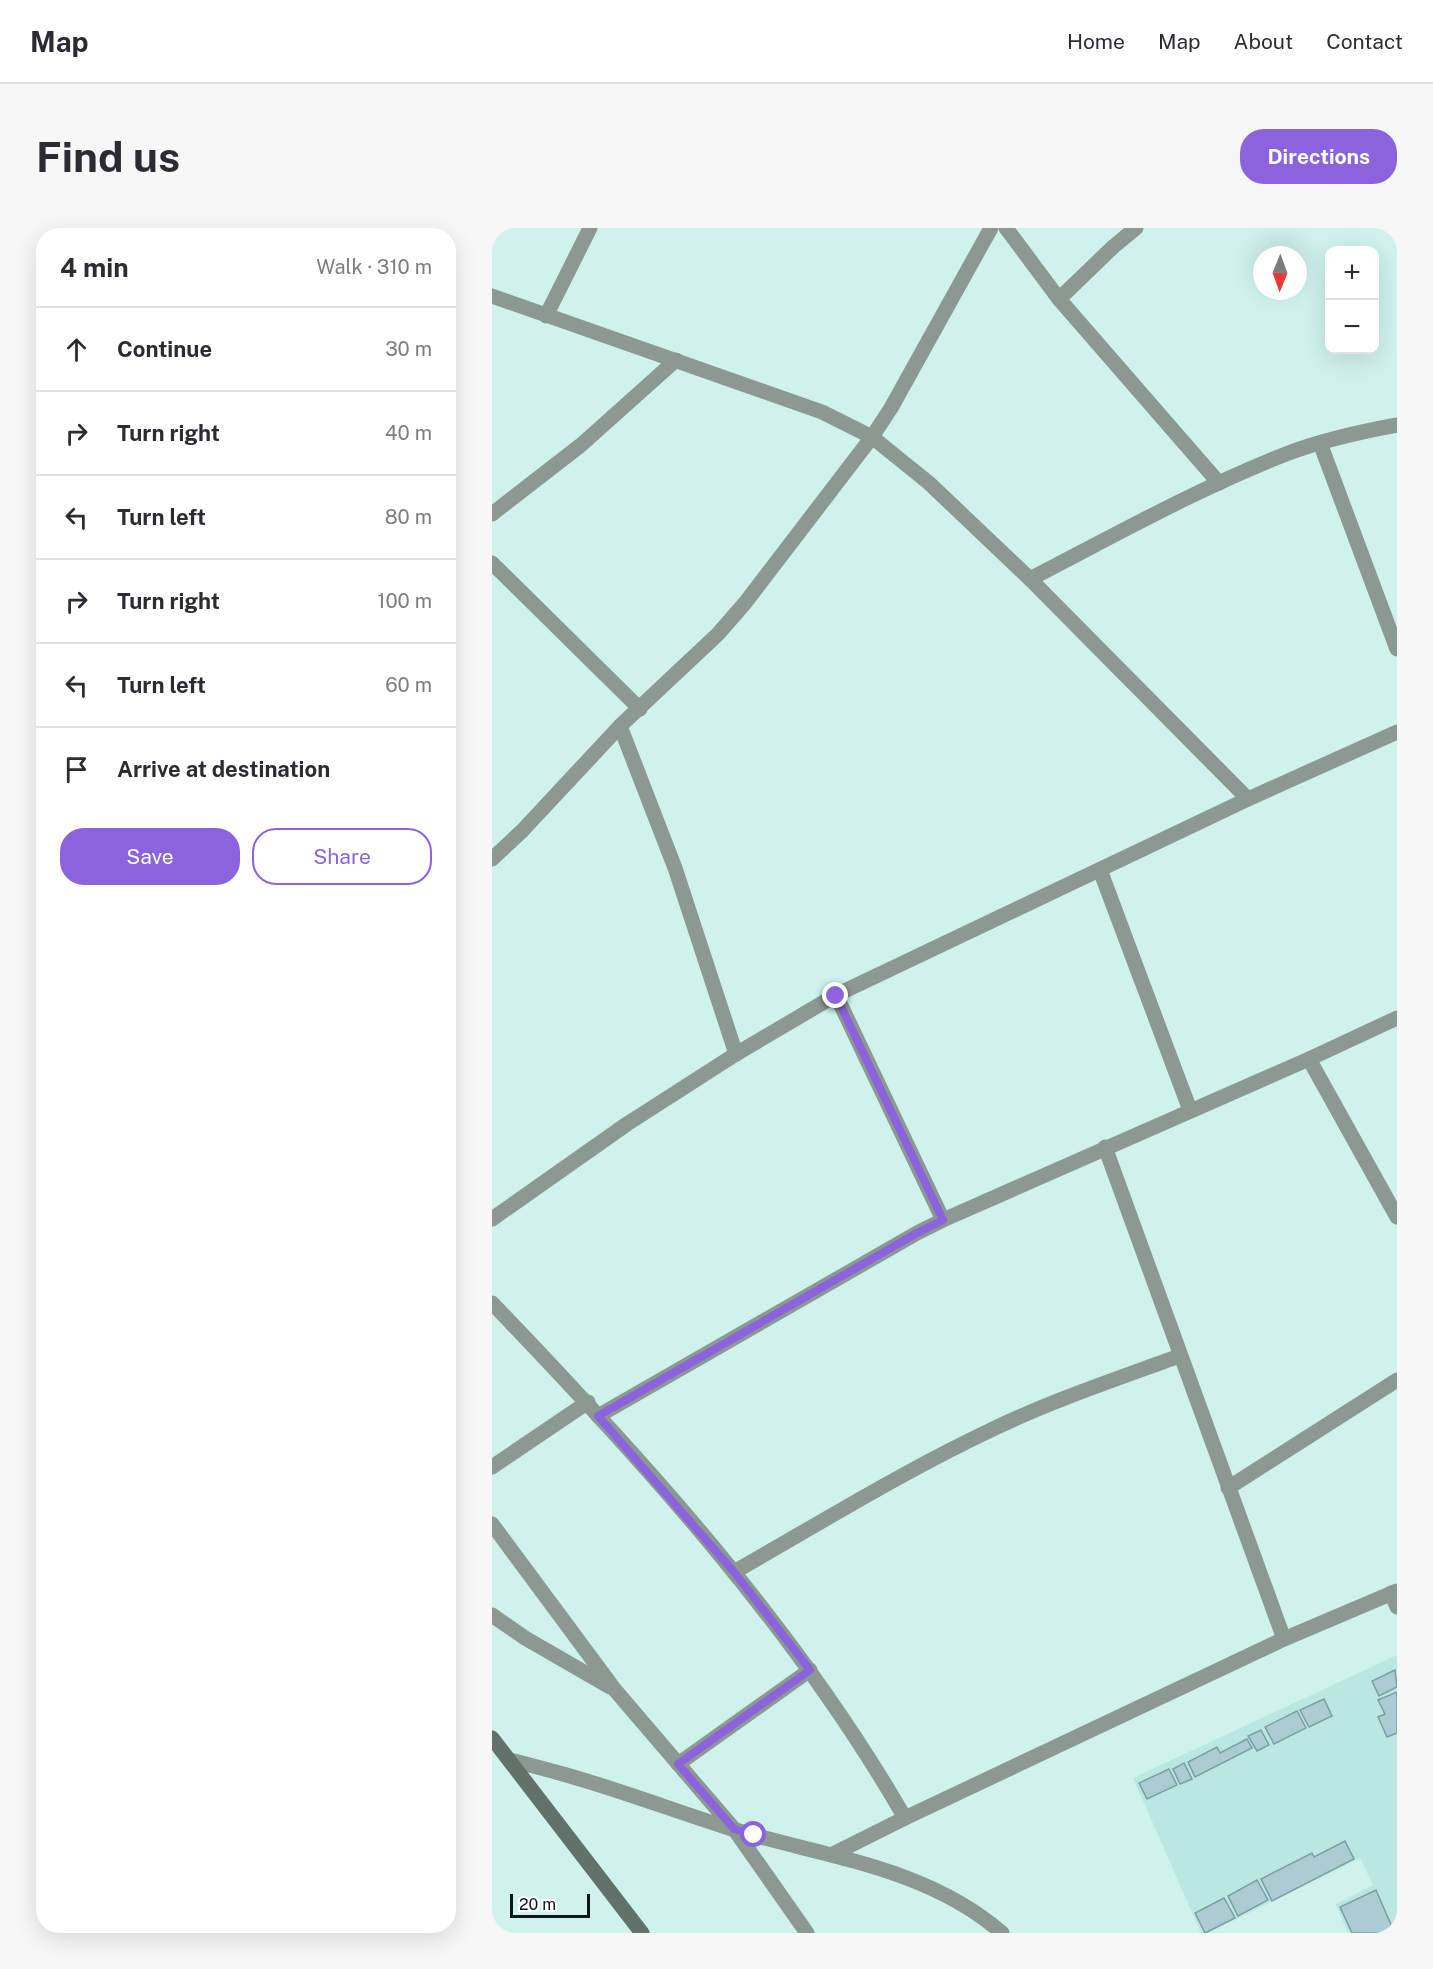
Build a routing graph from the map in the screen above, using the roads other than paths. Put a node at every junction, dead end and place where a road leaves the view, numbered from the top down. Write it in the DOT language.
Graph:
graph roads {
  1 [pos="590,228"];
  2 [pos="991,228"];
  3 [pos="1006,228"];
  4 [pos="1136,228"];
  5 [pos="492,296"];
  6 [pos="1059,299"];
  7 [pos="546,316"];
  8 [pos="676,360"];
  9 [pos="1397,425"];
  10 [pos="872,437"];
  11 [pos="1320,443"];
  12 [pos="1219,483"];
  13 [pos="492,514"];
  14 [pos="492,563"];
  15 [pos="1030,579"];
  16 [pos="1397,649"];
  17 [pos="640,709"];
  18 [pos="620,726"];
  19 [pos="1397,732"];
  20 [pos="1248,799"];
  21 [pos="492,859"];
  22 [pos="1100,870"];
  23 [pos="836,996"];
  24 [pos="1397,1018"];
  25 [pos="736,1054"];
  26 [pos="1309,1059"];
  27 [pos="1190,1110"];
  28 [pos="1105,1147"];
  29 [pos="1397,1217"];
  30 [pos="492,1219"];
  31 [pos="943,1220"];
  32 [pos="492,1303"];
  33 [pos="1179,1356"];
  34 [pos="1397,1380"];
  35 [pos="588,1402"];
  36 [pos="598,1416"];
  37 [pos="492,1467"];
  38 [pos="1228,1488"];
  39 [pos="492,1524"];
  40 [pos="734,1572"];
  41 [pos="1395,1597"];
  42 [pos="492,1615"];
  43 [pos="1284,1639"];
  44 [pos="810,1670"];
  45 [pos="615,1690"];
  46 [pos="492,1738"];
  47 [pos="510,1760"];
  48 [pos="678,1764"];
  49 [pos="905,1818"];
  50 [pos="734,1829"];
  51 [pos="833,1854"];
  52 [pos="642,1933"];
  53 [pos="807,1933"];
  54 [pos="1002,1933"];
  1 -- 7 [label="street"];
  2 -- 10 [label="street"];
  3 -- 6 [label="street"];
  4 -- 6 [label="street"];
  5 -- 7 [label="street"];
  6 -- 12 [label="street"];
  7 -- 8 [label="street"];
  8 -- 10 [label="street"];
  8 -- 13 [label="street"];
  9 -- 11 [label="street"];
  10 -- 15 [label="street"];
  10 -- 17 [label="street"];
  11 -- 12 [label="street"];
  11 -- 16 [label="street"];
  12 -- 15 [label="street"];
  14 -- 17 [label="street"];
  15 -- 20 [label="street"];
  17 -- 18 [label="street"];
  18 -- 21 [label="street"];
  18 -- 25 [label="street"];
  19 -- 20 [label="street"];
  20 -- 22 [label="street"];
  22 -- 23 [label="street"];
  22 -- 27 [label="street"];
  23 -- 25 [label="street"];
  23 -- 31 [label="street"];
  24 -- 26 [label="street"];
  25 -- 30 [label="street"];
  26 -- 27 [label="street"];
  26 -- 29 [label="street"];
  27 -- 28 [label="street"];
  28 -- 31 [label="street"];
  28 -- 33 [label="street"];
  31 -- 36 [label="street"];
  32 -- 35 [label="street"];
  33 -- 38 [label="street"];
  33 -- 40 [label="street"];
  34 -- 38 [label="street"];
  35 -- 36 [label="street"];
  35 -- 37 [label="street"];
  36 -- 40 [label="street"];
  38 -- 43 [label="street"];
  39 -- 45 [label="street"];
  40 -- 44 [label="street"];
  41 -- 43 [label="street"];
  42 -- 45 [label="street"];
  43 -- 49 [label="street"];
  44 -- 48 [label="street"];
  44 -- 49 [label="street"];
  45 -- 48 [label="street"];
  46 -- 47 [label="street"];
  47 -- 50 [label="street"];
  47 -- 52 [label="street"];
  48 -- 50 [label="street"];
  49 -- 51 [label="street"];
  50 -- 51 [label="street"];
  50 -- 53 [label="street"];
  51 -- 54 [label="street"];
}
